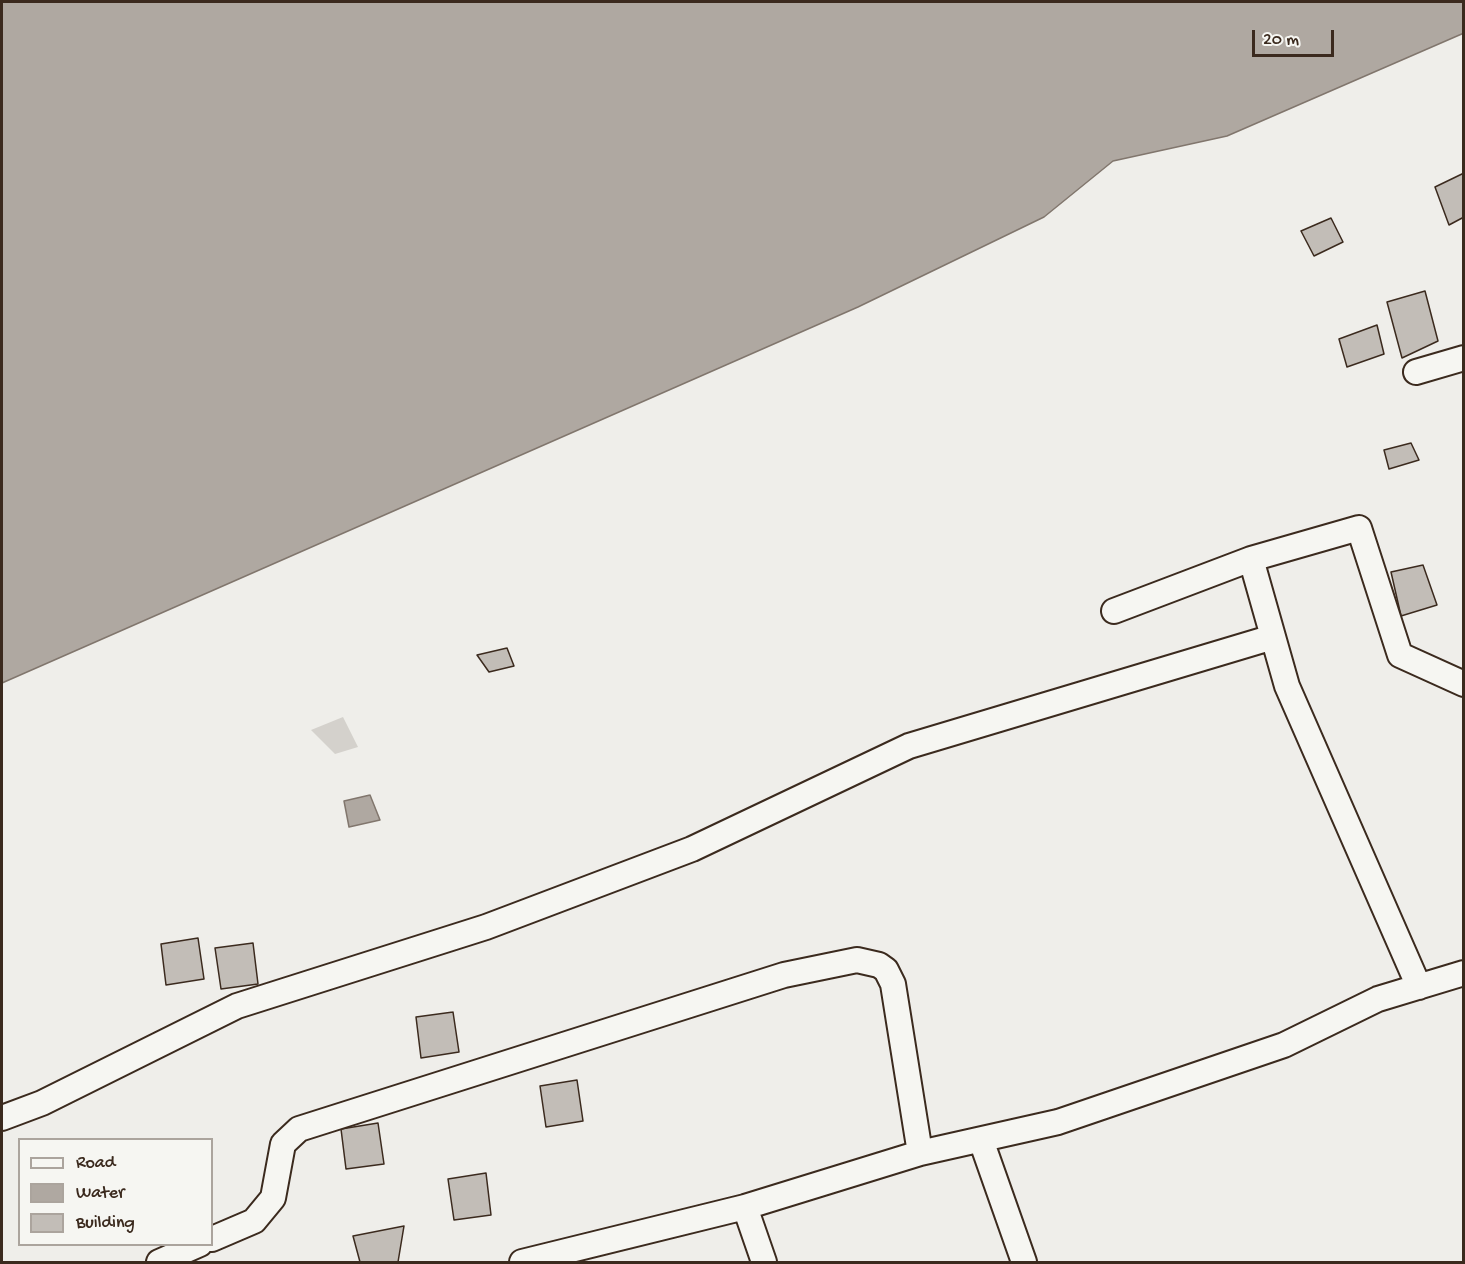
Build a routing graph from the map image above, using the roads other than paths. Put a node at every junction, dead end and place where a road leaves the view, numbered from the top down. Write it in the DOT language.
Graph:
graph roads {
  1 [pos="1464,358"];
  2 [pos="1416,372"];
  3 [pos="1251,559"];
  4 [pos="1114,611"];
  5 [pos="1273,637"];
  6 [pos="1464,684"];
  7 [pos="1464,974"];
  8 [pos="1419,987"];
  9 [pos="2,1118"];
  10 [pos="981,1140"];
  11 [pos="920,1153"];
  12 [pos="745,1207"];
  13 [pos="213,1239"];
  14 [pos="198,1246"];
  15 [pos="159,1263"];
  16 [pos="522,1263"];
  17 [pos="764,1263"];
  18 [pos="1024,1263"];
  1 -- 2 [label="street"];
  3 -- 4 [label="street"];
  3 -- 5 [label="street"];
  3 -- 6 [label="street"];
  5 -- 8 [label="street"];
  5 -- 9 [label="street"];
  7 -- 8 [label="street"];
  8 -- 10 [label="street"];
  10 -- 11 [label="street"];
  10 -- 18 [label="street"];
  11 -- 12 [label="street"];
  11 -- 13 [label="street"];
  12 -- 16 [label="street"];
  12 -- 17 [label="street"];
  14 -- 15 [label="street"];
}
